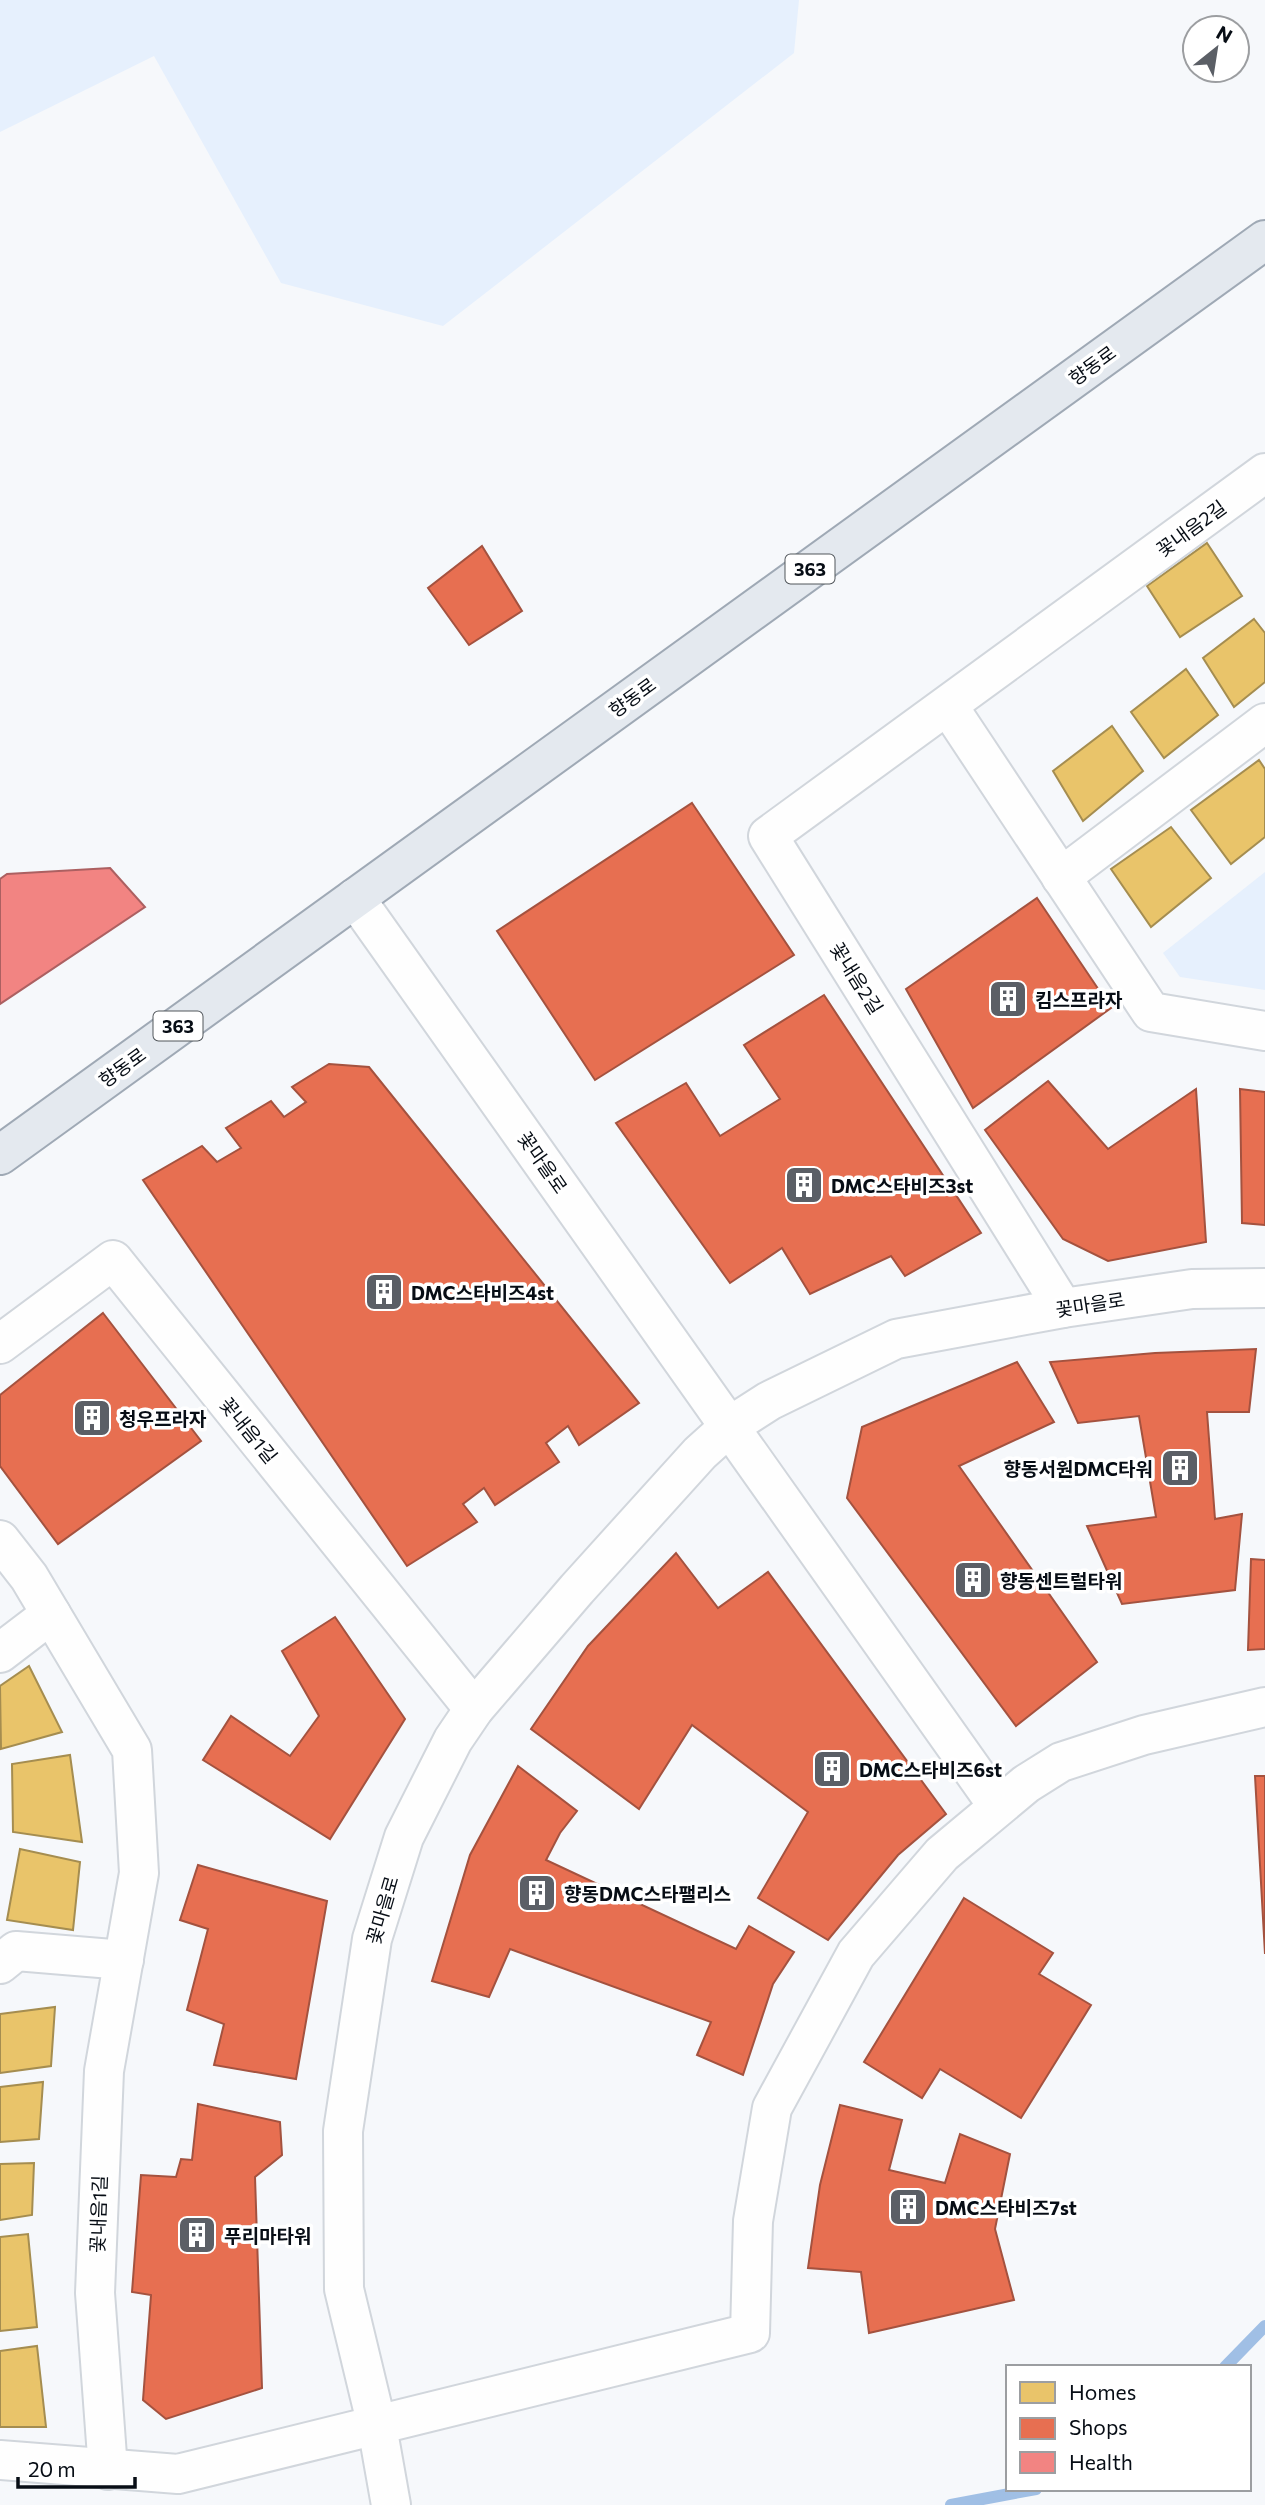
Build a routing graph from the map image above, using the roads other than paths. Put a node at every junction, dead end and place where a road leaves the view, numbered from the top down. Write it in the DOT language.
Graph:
graph roads {
  1 [pos="1265,240"];
  2 [pos="1265,474"];
  3 [pos="948,706"];
  4 [pos="1265,723"];
  5 [pos="1061,877"];
  6 [pos="355,898"];
  7 [pos="1265,1031"];
  8 [pos="0,1155"];
  9 [pos="1265,1288"];
  10 [pos="1063,1308"];
  11 [pos="0,1344"];
  12 [pos="730,1426"];
  13 [pos="0,1540"];
  14 [pos="51,1614"];
  15 [pos="0,1653"];
  16 [pos="1265,1707"];
  17 [pos="474,1709"];
  18 [pos="998,1806"];
  19 [pos="124,1959"];
  20 [pos="0,1964"];
  21 [pos="377,2426"];
  22 [pos="0,2460"];
  23 [pos="108,2470"];
  24 [pos="391,2505"];
  1 -- 6 [label="main road, 향동로 / 363"];
  2 -- 3 [label="street, 꽃내음2길"];
  3 -- 5 [label="street"];
  3 -- 10 [label="street, 꽃내음2길"];
  4 -- 5 [label="street"];
  5 -- 7 [label="street"];
  6 -- 8 [label="main road, 향동로 / 363"];
  6 -- 12 [label="street, 꽃마을로"];
  9 -- 10 [label="street, 꽃마을로"];
  10 -- 12 [label="street, 꽃마을로"];
  11 -- 17 [label="street, 꽃내음1길"];
  12 -- 17 [label="street, 꽃마을로"];
  12 -- 18 [label="street, 꽃마을로"];
  13 -- 14 [label="street, 꽃내음1길"];
  14 -- 15 [label="street"];
  14 -- 19 [label="street, 꽃내음1길"];
  16 -- 18 [label="street"];
  17 -- 21 [label="street, 꽃마을로"];
  18 -- 21 [label="street"];
  19 -- 20 [label="street"];
  19 -- 23 [label="street, 꽃내음1길"];
  21 -- 23 [label="street"];
  21 -- 24 [label="street, 꽃마을로"];
  22 -- 23 [label="street"];
}
